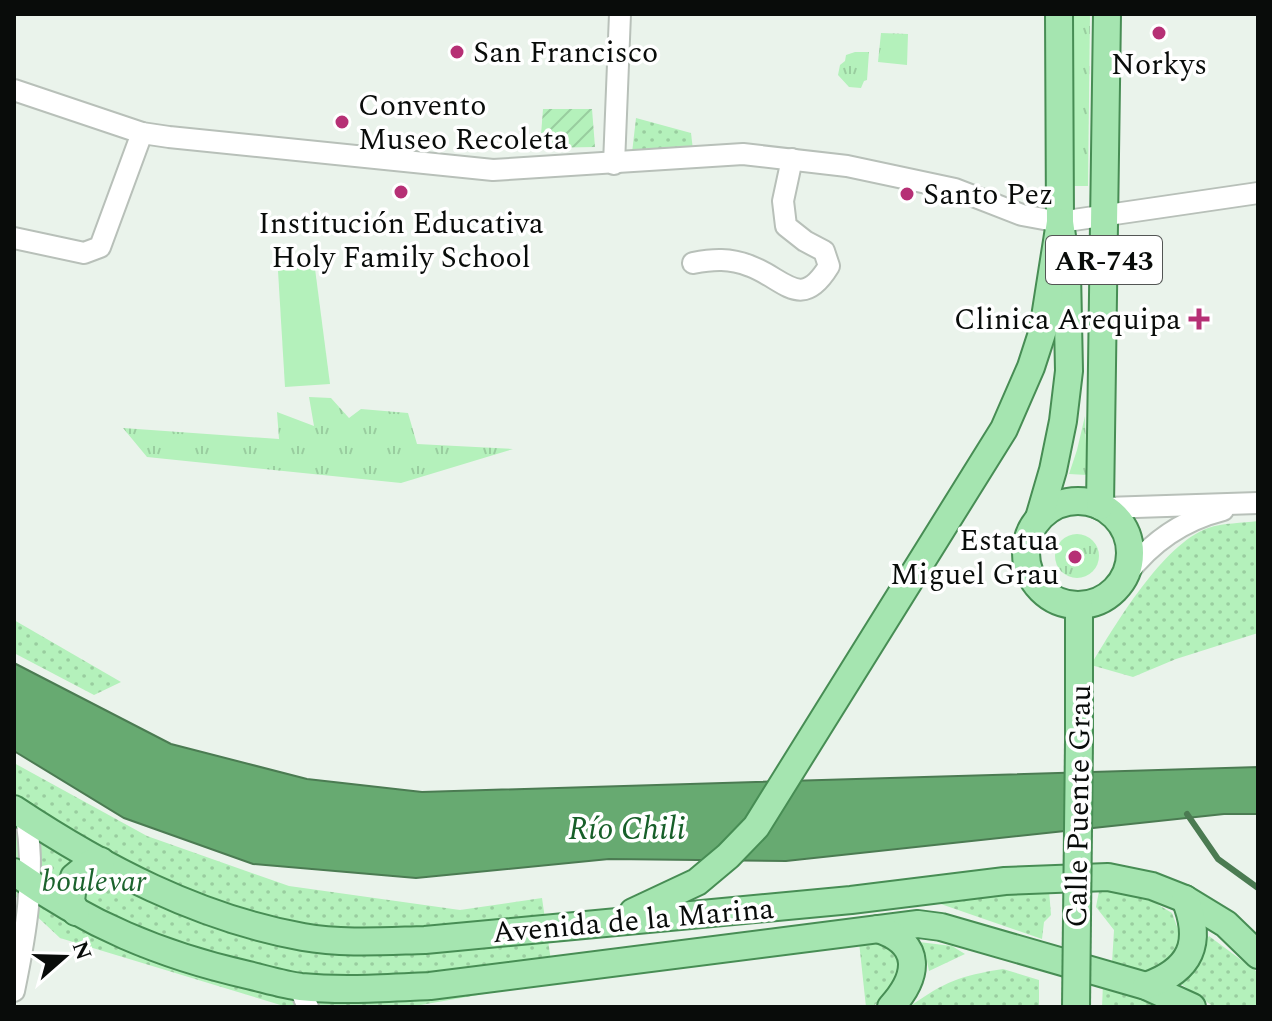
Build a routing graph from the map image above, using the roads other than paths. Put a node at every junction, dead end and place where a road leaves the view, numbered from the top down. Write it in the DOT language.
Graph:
graph roads {
  1 [pos="620,14"];
  2 [pos="1059,14"];
  3 [pos="1107,14"];
  4 [pos="14,90"];
  5 [pos="142,133"];
  6 [pos="792,159"];
  7 [pos="614,164"];
  8 [pos="1258,193"];
  9 [pos="1104,217"];
  10 [pos="1060,222"];
  11 [pos="14,238"];
  12 [pos="693,263"];
  13 [pos="1254,503"];
  14 [pos="1102,507"];
  15 [pos="1039,518"];
  16 [pos="1126,575"];
  17 [pos="1079,605"];
  18 [pos="20,813"];
  19 [pos="101,861"];
  20 [pos="22,878"];
  21 [pos="1185,899"];
  22 [pos="76,912"];
  23 [pos="585,924"];
  24 [pos="878,929"];
  25 [pos="1258,955"];
  26 [pos="1146,986"];
  27 [pos="14,991"];
  28 [pos="303,997"];
  29 [pos="891,1007"];
  30 [pos="1076,1007"];
  31 [pos="1192,1007"];
  1 -- 7 [label="street"];
  2 -- 10 [label="main road, AR-743"];
  3 -- 9 [label="main road, AR-743"];
  4 -- 5 [label="street"];
  5 -- 7 [label="street"];
  5 -- 11 [label="street"];
  6 -- 7 [label="street"];
  6 -- 10 [label="street"];
  6 -- 12 [label="street"];
  8 -- 9 [label="street"];
  9 -- 10 [label="street"];
  9 -- 14 [label="main road, AR-743"];
  10 -- 15 [label="main road, AR-743"];
  10 -- 23 [label="main road"];
  13 -- 14 [label="street"];
  13 -- 16 [label="street"];
  14 -- 15 [label="main road"];
  14 -- 16 [label="main road"];
  15 -- 17 [label="main road, AR-743"];
  16 -- 17 [label="main road"];
  17 -- 30 [label="main road, Calle Puente Grau, bridge"];
  18 -- 19 [label="main road, Avenida de la Marina"];
  18 -- 20 [label="street"];
  19 -- 22 [label="main road"];
  19 -- 23 [label="main road, Avenida de la Marina"];
  20 -- 22 [label="main road, Avenida de la Marina"];
  20 -- 27 [label="street"];
  21 -- 23 [label="main road, Avenida de la Marina"];
  21 -- 25 [label="main road, Avenida de la Marina"];
  21 -- 26 [label="main road"];
  22 -- 28 [label="main road, Avenida de la Marina"];
  24 -- 26 [label="main road, Avenida de la Marina"];
  24 -- 28 [label="main road, Avenida de la Marina"];
  24 -- 29 [label="main road"];
  26 -- 31 [label="main road, Avenida de la Marina"];
}
